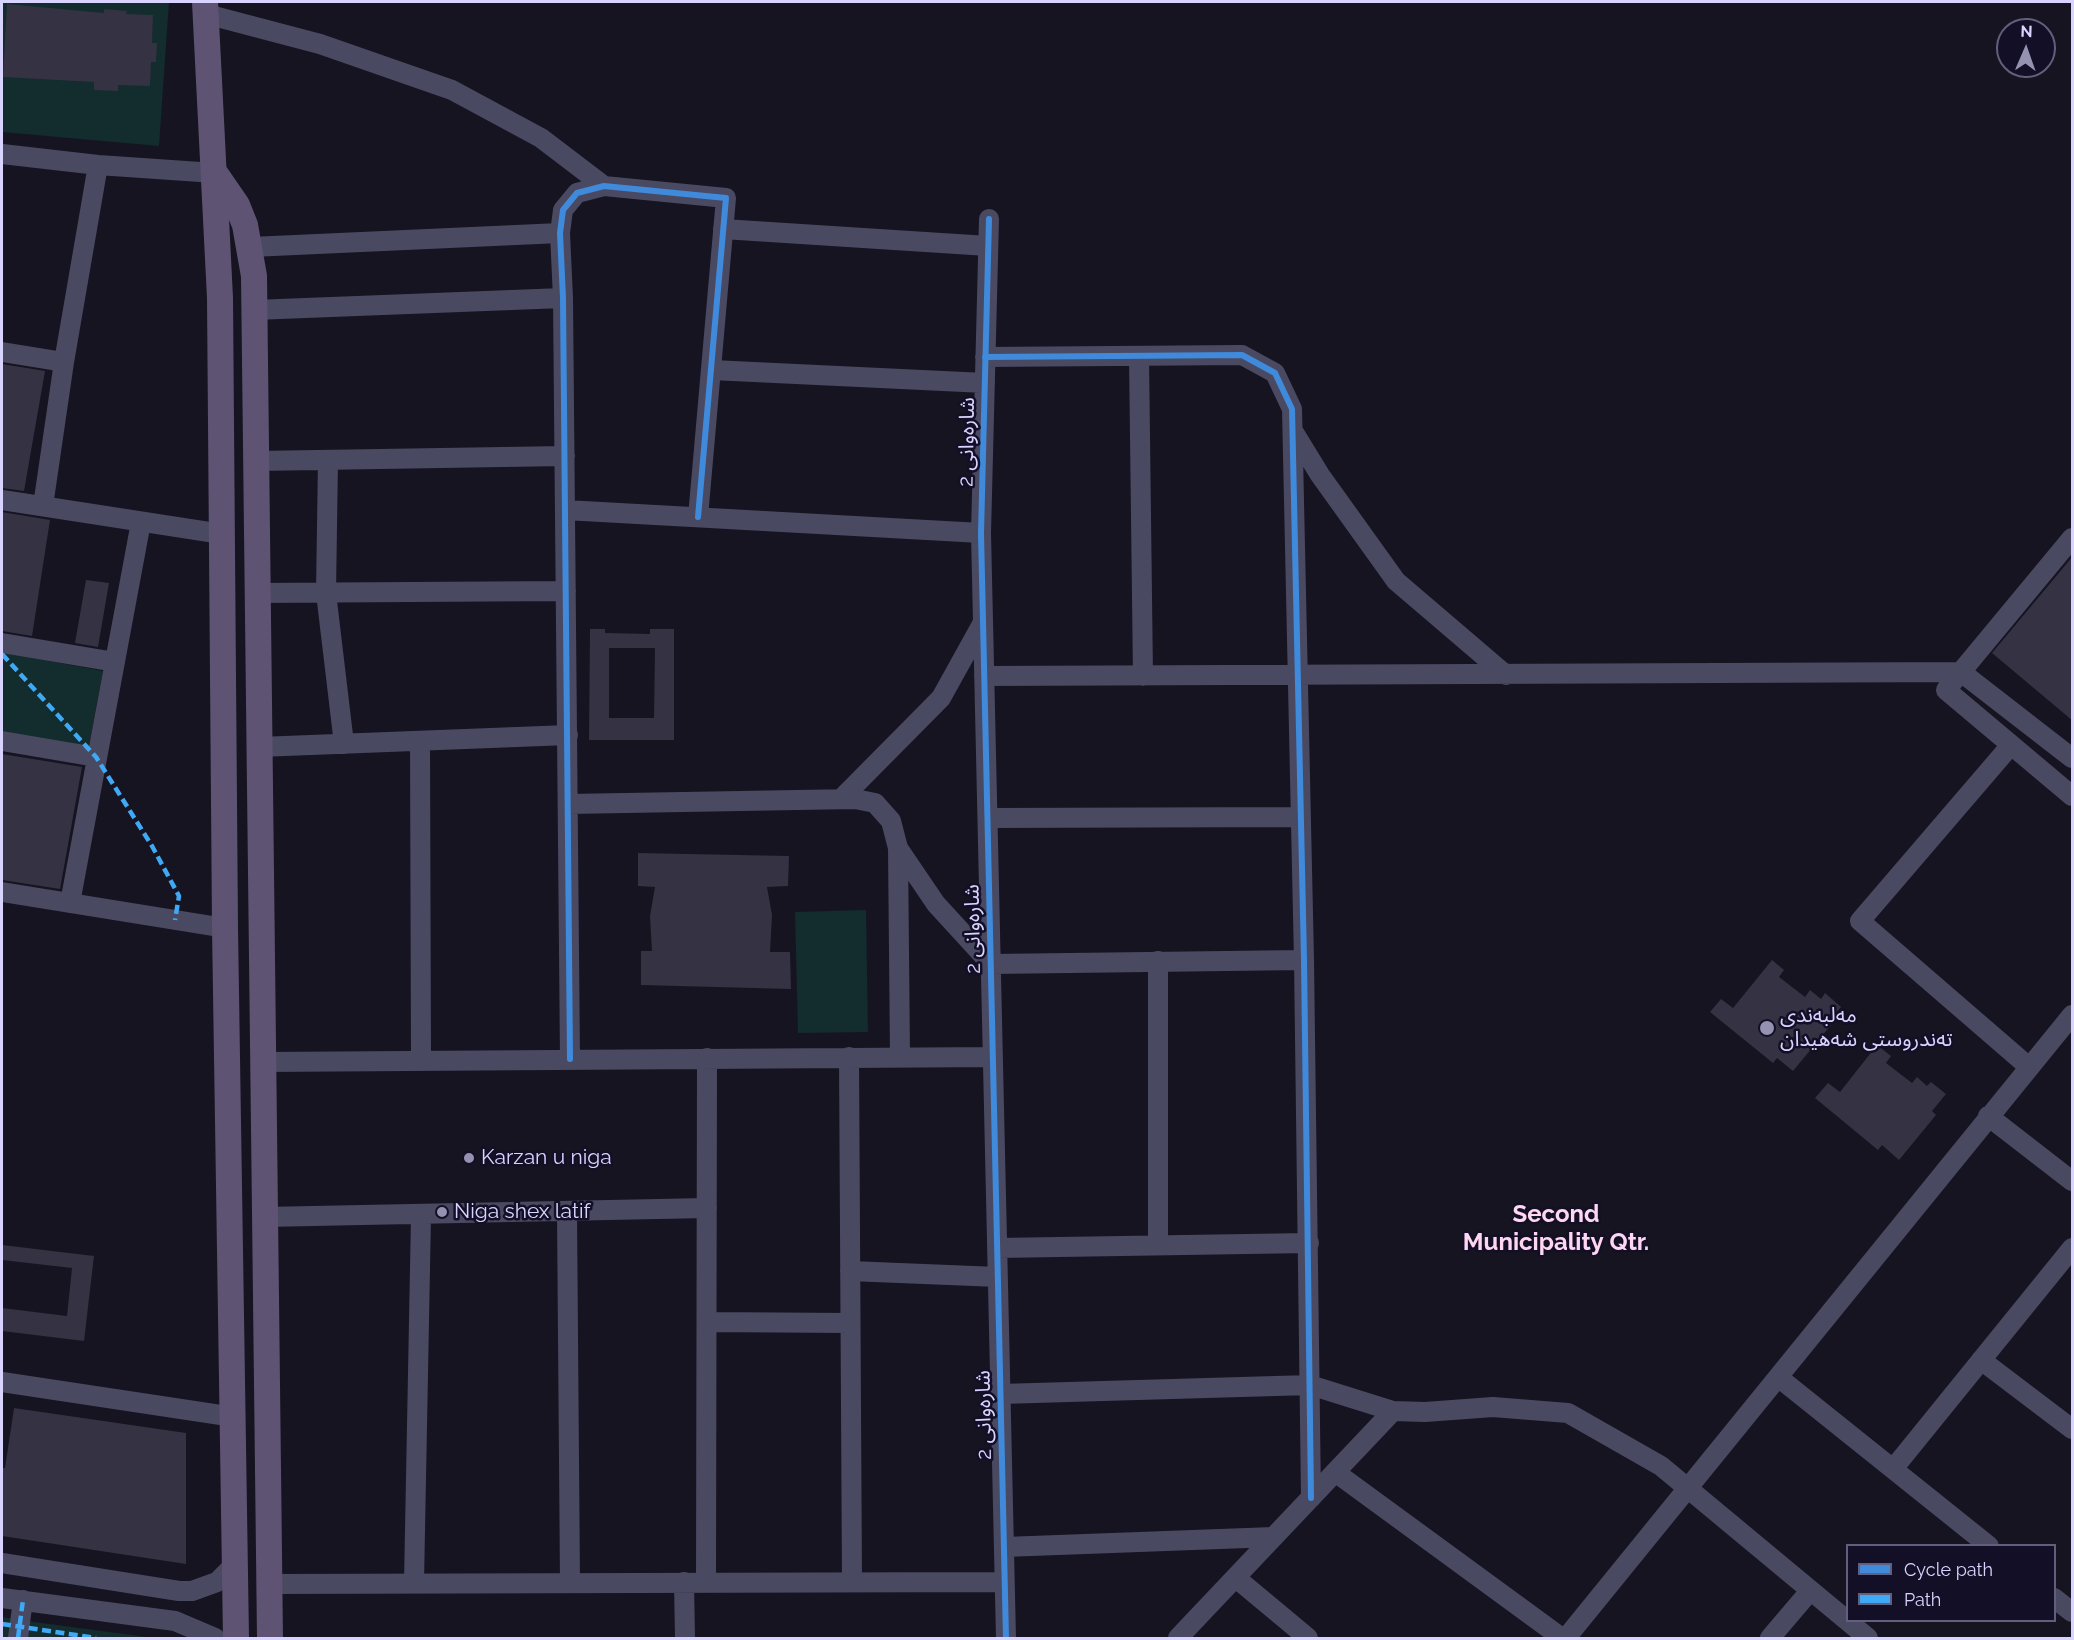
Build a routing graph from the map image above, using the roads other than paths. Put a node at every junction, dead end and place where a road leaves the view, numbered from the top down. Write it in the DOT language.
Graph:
graph roads {
  1 [pos="206,8"];
  2 [pos="2,154"];
  3 [pos="98,165"];
  4 [pos="215,173"];
  5 [pos="604,186"];
  6 [pos="988,219"];
  7 [pos="723,229"];
  8 [pos="560,233"];
  9 [pos="988,246"];
  10 [pos="251,247"];
  11 [pos="563,298"];
  12 [pos="254,310"];
  13 [pos="2,352"];
  14 [pos="1139,356"];
  15 [pos="985,357"];
  16 [pos="64,362"];
  17 [pos="712,370"];
  18 [pos="985,383"];
  19 [pos="1293,431"];
  20 [pos="565,456"];
  21 [pos="328,460"];
  22 [pos="256,461"];
  23 [pos="2,500"];
  24 [pos="43,506"];
  25 [pos="565,510"];
  26 [pos="698,517"];
  27 [pos="141,522"];
  28 [pos="981,533"];
  29 [pos="222,534"];
  30 [pos="2073,538"];
  31 [pos="566,591"];
  32 [pos="257,593"];
  33 [pos="326,593"];
  34 [pos="983,622"];
  35 [pos="2,643"];
  36 [pos="115,662"];
  37 [pos="1961,672"];
  38 [pos="1506,675"];
  39 [pos="984,676"];
  40 [pos="1143,676"];
  41 [pos="1299,676"];
  42 [pos="568,735"];
  43 [pos="2,741"];
  44 [pos="420,741"];
  45 [pos="345,744"];
  46 [pos="2012,745"];
  47 [pos="259,747"];
  48 [pos="96,756"];
  49 [pos="2073,758"];
  50 [pos="2073,796"];
  51 [pos="841,799"];
  52 [pos="568,804"];
  53 [pos="1301,817"];
  54 [pos="988,818"];
  55 [pos="898,848"];
  56 [pos="2,892"];
  57 [pos="69,903"];
  58 [pos="225,928"];
  59 [pos="1304,960"];
  60 [pos="1158,962"];
  61 [pos="991,964"];
  62 [pos="2073,1015"];
  63 [pos="900,1056"];
  64 [pos="849,1057"];
  65 [pos="993,1057"];
  66 [pos="707,1058"];
  67 [pos="570,1059"];
  68 [pos="421,1060"];
  69 [pos="263,1062"];
  70 [pos="2029,1067"];
  71 [pos="1988,1116"];
  72 [pos="263,1134"];
  73 [pos="229,1136"];
  74 [pos="2073,1180"];
  75 [pos="230,1203"];
  76 [pos="707,1208"];
  77 [pos="264,1211"];
  78 [pos="567,1213"];
  79 [pos="421,1216"];
  80 [pos="1309,1243"];
  81 [pos="1158,1245"];
  82 [pos="997,1248"];
  83 [pos="2072,1250"];
  84 [pos="850,1271"];
  85 [pos="998,1277"];
  86 [pos="706,1322"];
  87 [pos="850,1323"];
  88 [pos="1982,1360"];
  89 [pos="1778,1377"];
  90 [pos="2,1382"];
  91 [pos="1310,1385"];
  92 [pos="1000,1394"];
  93 [pos="1393,1411"];
  94 [pos="234,1417"];
  95 [pos="2073,1429"];
  96 [pos="1893,1469"];
  97 [pos="1335,1472"];
  98 [pos="1688,1488"];
  99 [pos="1311,1498"];
  100 [pos="1274,1537"];
  101 [pos="1988,1544"];
  102 [pos="1004,1546"];
  103 [pos="2,1563"];
  104 [pos="236,1563"];
  105 [pos="1236,1578"];
  106 [pos="684,1582"];
  107 [pos="706,1582"];
  108 [pos="852,1582"];
  109 [pos="1004,1582"];
  110 [pos="414,1583"];
  111 [pos="570,1583"];
  112 [pos="271,1584"];
  113 [pos="179,1591"];
  114 [pos="1809,1591"];
  115 [pos="2,1598"];
  116 [pos="2056,1599"];
  117 [pos="23,1600"];
  118 [pos="2073,1612"];
  119 [pos="1846,1620"];
  120 [pos="175,1621"];
  121 [pos="1848,1622"];
  122 [pos="18,1638"];
  123 [pos="215,1638"];
  124 [pos="236,1638"];
  125 [pos="270,1638"];
  126 [pos="685,1638"];
  127 [pos="1006,1638"];
  128 [pos="1178,1638"];
  129 [pos="1308,1638"];
  130 [pos="1564,1638"];
  131 [pos="1770,1638"];
  132 [pos="1868,1638"];
  1 -- 4 [label="main road"];
  1 -- 5 [label="street"];
  2 -- 3 [label="street"];
  3 -- 4 [label="street"];
  3 -- 16 [label="street"];
  4 -- 10 [label="main road"];
  4 -- 29 [label="main road"];
  5 -- 7 [label="street"];
  5 -- 8 [label="street"];
  6 -- 9 [label="street, شارەوانی 2"];
  7 -- 9 [label="street"];
  7 -- 17 [label="street"];
  8 -- 10 [label="street"];
  8 -- 11 [label="street"];
  9 -- 15 [label="street, شارەوانی 2"];
  10 -- 12 [label="main road"];
  11 -- 12 [label="street"];
  11 -- 20 [label="street"];
  12 -- 22 [label="main road"];
  13 -- 16 [label="street"];
  14 -- 15 [label="street"];
  14 -- 19 [label="street"];
  14 -- 40 [label="street"];
  15 -- 18 [label="street, شارەوانی 2"];
  16 -- 24 [label="street"];
  17 -- 18 [label="street"];
  17 -- 26 [label="street"];
  18 -- 28 [label="street, شارەوانی 2"];
  19 -- 38 [label="street"];
  19 -- 41 [label="street"];
  20 -- 21 [label="street"];
  20 -- 25 [label="street"];
  21 -- 22 [label="street"];
  21 -- 33 [label="street"];
  22 -- 32 [label="main road"];
  23 -- 24 [label="street"];
  24 -- 27 [label="street"];
  25 -- 26 [label="street"];
  25 -- 31 [label="street"];
  26 -- 28 [label="street"];
  27 -- 29 [label="street"];
  27 -- 36 [label="street"];
  28 -- 34 [label="street, شارەوانی 2"];
  29 -- 58 [label="main road"];
  30 -- 37 [label="street"];
  31 -- 33 [label="street"];
  31 -- 42 [label="street"];
  32 -- 33 [label="street"];
  32 -- 47 [label="main road"];
  33 -- 45 [label="street"];
  34 -- 39 [label="street, شارەوانی 2"];
  34 -- 51 [label="street"];
  35 -- 36 [label="street"];
  36 -- 48 [label="street"];
  37 -- 38 [label="street"];
  37 -- 46 [label="street"];
  37 -- 49 [label="street"];
  38 -- 41 [label="street"];
  39 -- 40 [label="street"];
  39 -- 54 [label="street, شارەوانی 2"];
  40 -- 41 [label="street"];
  41 -- 53 [label="street"];
  42 -- 44 [label="street"];
  42 -- 52 [label="street"];
  43 -- 48 [label="street"];
  44 -- 45 [label="street"];
  44 -- 68 [label="street"];
  45 -- 47 [label="street"];
  46 -- 50 [label="street"];
  46 -- 70 [label="street"];
  47 -- 69 [label="main road"];
  48 -- 57 [label="street"];
  51 -- 52 [label="street"];
  51 -- 55 [label="street"];
  52 -- 67 [label="street"];
  53 -- 54 [label="street"];
  53 -- 59 [label="street"];
  54 -- 61 [label="street, شارەوانی 2"];
  55 -- 61 [label="street"];
  55 -- 63 [label="street"];
  56 -- 57 [label="street"];
  57 -- 58 [label="street"];
  58 -- 73 [label="main road"];
  59 -- 60 [label="street"];
  59 -- 80 [label="street"];
  60 -- 61 [label="street"];
  60 -- 81 [label="street"];
  61 -- 65 [label="street, شارەوانی 2"];
  62 -- 70 [label="street"];
  63 -- 64 [label="street"];
  63 -- 65 [label="street"];
  64 -- 66 [label="street"];
  64 -- 84 [label="street"];
  65 -- 82 [label="street, شارەوانی 2"];
  66 -- 67 [label="street"];
  66 -- 76 [label="street"];
  67 -- 68 [label="street"];
  68 -- 69 [label="street"];
  69 -- 72 [label="main road"];
  70 -- 71 [label="street"];
  71 -- 74 [label="street"];
  71 -- 89 [label="street"];
  72 -- 73 [label="main road"];
  72 -- 77 [label="main road"];
  73 -- 75 [label="main road"];
  75 -- 77 [label="main road"];
  75 -- 94 [label="main road"];
  76 -- 78 [label="street"];
  76 -- 86 [label="street"];
  77 -- 79 [label="street"];
  77 -- 112 [label="main road"];
  78 -- 79 [label="street"];
  78 -- 111 [label="street"];
  79 -- 110 [label="street"];
  80 -- 81 [label="street"];
  80 -- 91 [label="street"];
  81 -- 82 [label="street"];
  82 -- 85 [label="street, شارەوانی 2"];
  83 -- 88 [label="street"];
  84 -- 85 [label="street"];
  84 -- 87 [label="street"];
  85 -- 92 [label="street, شارەوانی 2"];
  86 -- 87 [label="street"];
  86 -- 107 [label="street"];
  87 -- 108 [label="street"];
  88 -- 95 [label="street"];
  88 -- 96 [label="street"];
  89 -- 96 [label="street"];
  89 -- 98 [label="street"];
  90 -- 94 [label="street"];
  91 -- 92 [label="street"];
  91 -- 93 [label="street"];
  91 -- 99 [label="street"];
  92 -- 102 [label="street, شارەوانی 2"];
  93 -- 97 [label="street"];
  93 -- 98 [label="street"];
  94 -- 104 [label="main road"];
  96 -- 101 [label="street"];
  97 -- 99 [label="street"];
  97 -- 130 [label="street"];
  98 -- 114 [label="street"];
  98 -- 130 [label="street"];
  99 -- 100 [label="street"];
  100 -- 102 [label="street"];
  100 -- 105 [label="street"];
  102 -- 109 [label="street, شارەوانی 2"];
  103 -- 113 [label="street"];
  104 -- 113 [label="street"];
  104 -- 124 [label="main road"];
  105 -- 128 [label="street"];
  105 -- 129 [label="street"];
  106 -- 107 [label="street"];
  106 -- 111 [label="street"];
  106 -- 126 [label="street"];
  107 -- 108 [label="street"];
  108 -- 109 [label="street"];
  109 -- 127 [label="street, شارەوانی 2"];
  110 -- 111 [label="street"];
  110 -- 112 [label="street"];
  112 -- 125 [label="main road"];
  113 -- 120 [label="street"];
  114 -- 119 [label="street"];
  114 -- 131 [label="street"];
  115 -- 117 [label="street"];
  116 -- 118 [label="street"];
  117 -- 120 [label="street"];
  117 -- 122 [label="street"];
  120 -- 123 [label="street"];
  121 -- 132 [label="street"];
}
